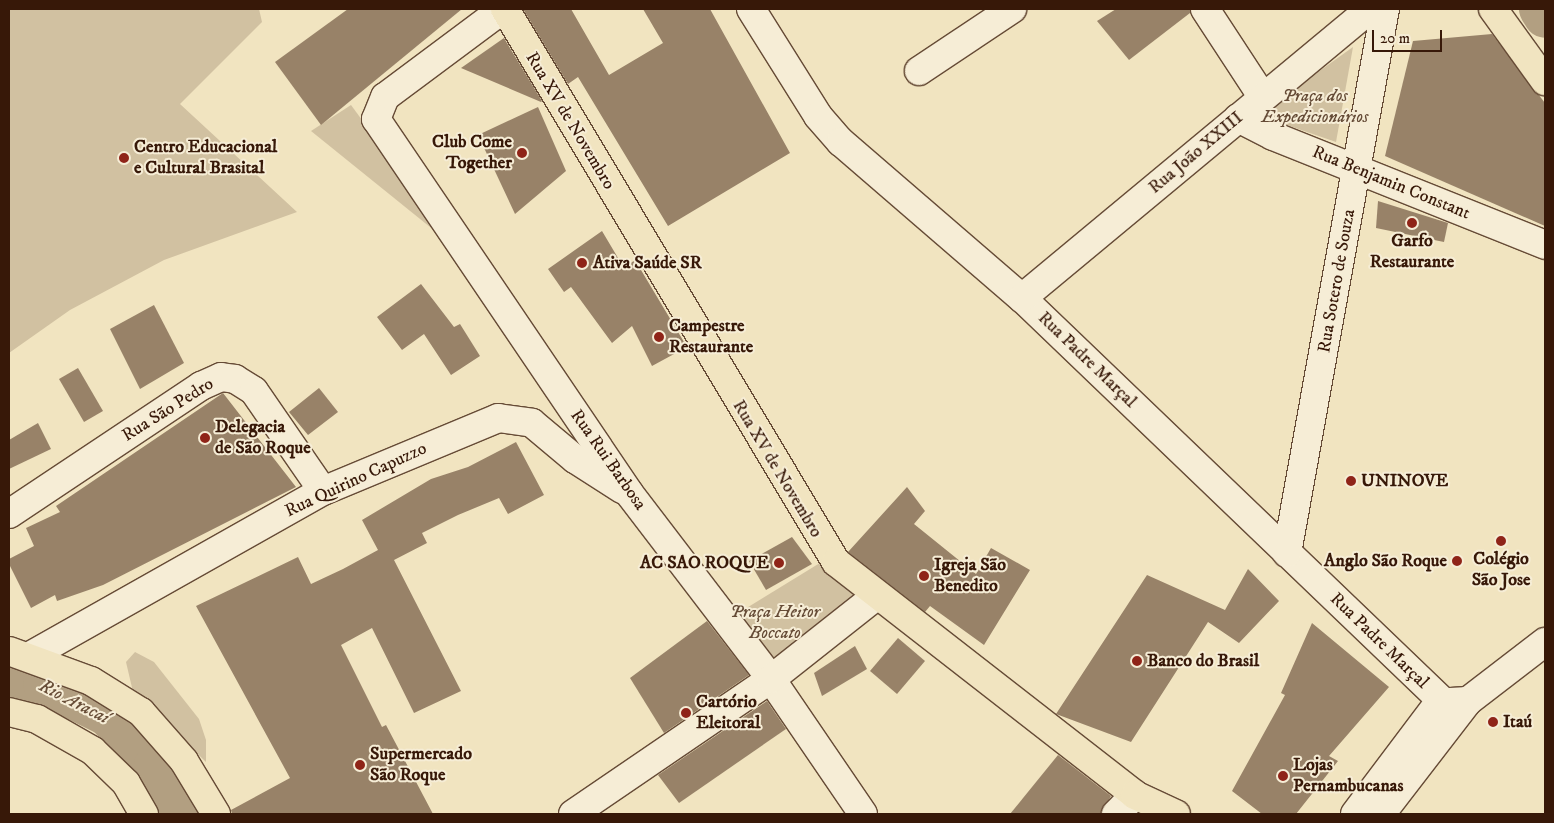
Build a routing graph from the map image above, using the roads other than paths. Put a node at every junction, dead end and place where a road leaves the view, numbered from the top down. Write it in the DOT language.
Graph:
graph roads {
  1 [pos="504,9"];
  2 [pos="751,9"];
  3 [pos="1012,9"];
  4 [pos="1205,9"];
  5 [pos="1370,9"];
  6 [pos="1385,9"];
  7 [pos="1493,9"];
  8 [pos="918,71"];
  9 [pos="1545,81"];
  10 [pos="1262,96"];
  11 [pos="1238,118"];
  12 [pos="1357,167"];
  13 [pos="1545,245"];
  14 [pos="1022,298"];
  15 [pos="323,491"];
  16 [pos="629,493"];
  17 [pos="9,514"];
  18 [pos="1287,553"];
  19 [pos="875,597"];
  20 [pos="1545,642"];
  21 [pos="19,653"];
  22 [pos="771,679"];
  23 [pos="1441,700"];
  24 [pos="1468,701"];
  25 [pos="9,712"];
  26 [pos="1135,795"];
  27 [pos="144,814"];
  28 [pos="216,814"];
  29 [pos="573,814"];
  30 [pos="863,814"];
  31 [pos="1116,814"];
  32 [pos="1176,814"];
  33 [pos="1355,814"];
  34 [pos="1381,814"];
  1 -- 16 [label="street, Rua Rui Barbosa"];
  1 -- 19 [label="main road, Rua XV de Novembro"];
  2 -- 14 [label="street, Rua Padre Marçal"];
  3 -- 8 [label="street"];
  4 -- 10 [label="street"];
  5 -- 10 [label="street, Rua João XXIII"];
  6 -- 12 [label="street, Rua Sotero de Souza"];
  7 -- 9 [label="main road"];
  10 -- 11 [label="street, Rua João XXIII"];
  11 -- 12 [label="street, Rua Benjamin Constant"];
  11 -- 14 [label="street, Rua João XXIII"];
  12 -- 13 [label="street, Rua Benjamin Constant"];
  12 -- 18 [label="street, Rua Sotero de Souza"];
  14 -- 18 [label="street, Rua Padre Marçal"];
  15 -- 16 [label="street, Rua Quirino Capuzzo"];
  15 -- 17 [label="street, Rua São Pedro"];
  15 -- 21 [label="street, Rua Quirino Capuzzo"];
  16 -- 22 [label="street, Rua Rui Barbosa"];
  18 -- 23 [label="street, Rua Padre Marçal"];
  19 -- 22 [label="street"];
  19 -- 26 [label="main road, Rua XV de Novembro"];
  20 -- 24 [label="street"];
  21 -- 28 [label="main road"];
  22 -- 29 [label="street"];
  22 -- 30 [label="street, Rua Rui Barbosa"];
  23 -- 24 [label="street"];
  23 -- 33 [label="street"];
  24 -- 34 [label="street"];
  25 -- 27 [label="main road"];
  26 -- 31 [label="street"];
  26 -- 32 [label="main road, Rua XV de Novembro"];
}
